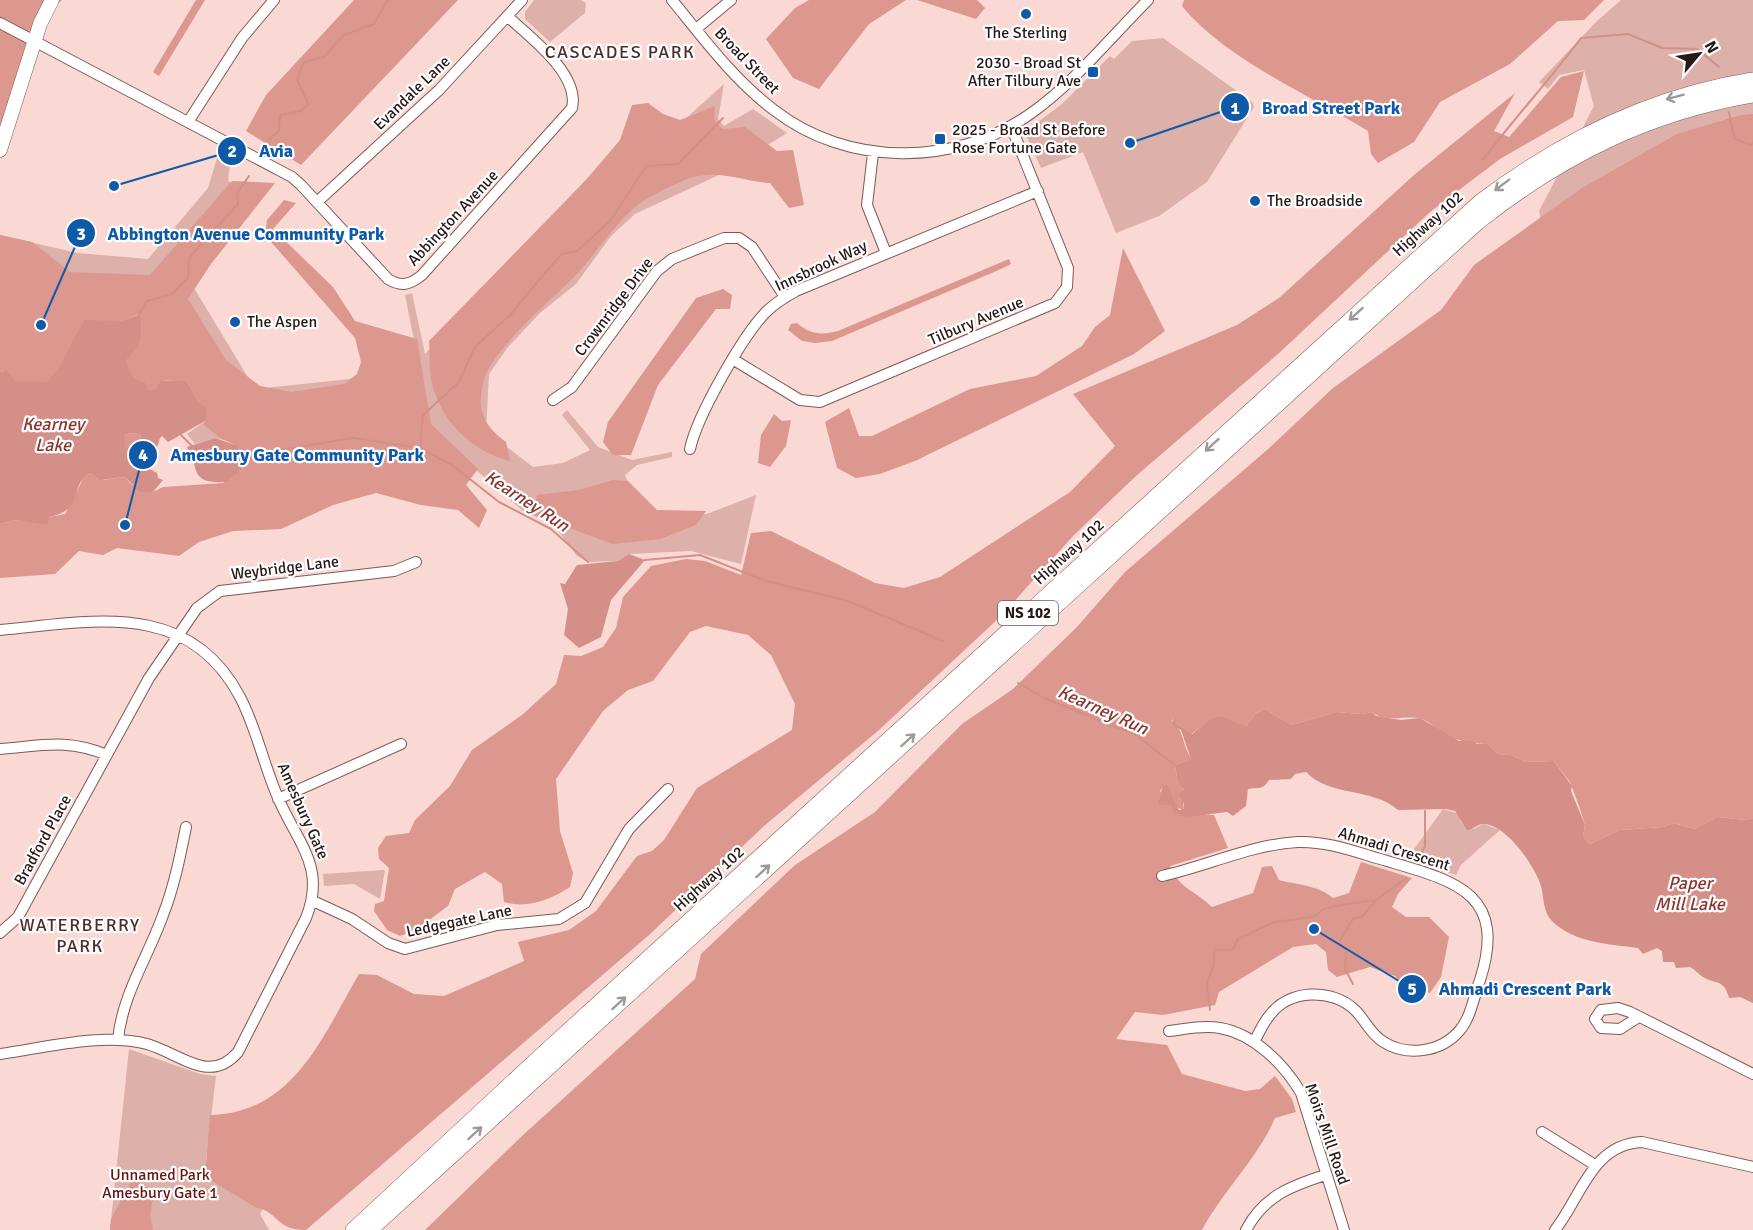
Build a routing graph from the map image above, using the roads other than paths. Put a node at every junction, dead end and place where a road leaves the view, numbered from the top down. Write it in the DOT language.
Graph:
graph roads {
  1 [pos="52,0"];
  2 [pos="274,0"];
  3 [pos="522,0"];
  4 [pos="672,0"];
  5 [pos="731,0"];
  6 [pos="1148,0"];
  7 [pos="507,16"];
  8 [pos="0,23"];
  9 [pos="696,29"];
  10 [pos="35,42"];
  11 [pos="1753,80"];
  12 [pos="1753,95"];
  13 [pos="188,122"];
  14 [pos="1011,126"];
  15 [pos="0,150"];
  16 [pos="873,153"];
  17 [pos="1038,191"];
  18 [pos="317,202"];
  19 [pos="886,253"];
  20 [pos="785,297"];
  21 [pos="734,360"];
  22 [pos="554,400"];
  23 [pos="690,449"];
  24 [pos="416,562"];
  25 [pos="0,630"];
  26 [pos="177,636"];
  27 [pos="401,744"];
  28 [pos="0,749"];
  29 [pos="107,755"];
  30 [pos="668,789"];
  31 [pos="278,799"];
  32 [pos="186,826"];
  33 [pos="1162,876"];
  34 [pos="313,900"];
  35 [pos="0,933"];
  36 [pos="1637,1018"];
  37 [pos="1169,1031"];
  38 [pos="118,1040"];
  39 [pos="1254,1042"];
  40 [pos="0,1054"];
  41 [pos="1753,1074"];
  42 [pos="1542,1132"];
  43 [pos="1595,1165"];
  44 [pos="1753,1167"];
  45 [pos="1325,1174"];
  46 [pos="353,1230"];
  47 [pos="372,1230"];
  48 [pos="1246,1230"];
  49 [pos="1344,1230"];
  50 [pos="1555,1230"];
  1 -- 10 [label="main road"];
  2 -- 13 [label="street"];
  3 -- 7 [label="street, Evandale Lane"];
  4 -- 9 [label="street, Broad Street"];
  5 -- 9 [label="street"];
  6 -- 14 [label="street, Broad Street"];
  7 -- 18 [label="street, Evandale Lane"];
  7 -- 18 [label="street, Abbington Avenue"];
  8 -- 10 [label="street, Abbington Avenue"];
  9 -- 16 [label="street, Broad Street"];
  10 -- 13 [label="street, Abbington Avenue"];
  10 -- 15 [label="main road"];
  11 -- 46 [label="highway, Highway 102 / NS 102, one-way"];
  47 -- 12 [label="highway, Highway 102 / NS 102, one-way"];
  13 -- 18 [label="street, Abbington Avenue"];
  14 -- 16 [label="street, Broad Street"];
  14 -- 17 [label="street, Tilbury Avenue"];
  16 -- 19 [label="street"];
  17 -- 19 [label="street, Innsbrook Way"];
  17 -- 21 [label="street, Tilbury Avenue"];
  19 -- 20 [label="street, Innsbrook Way"];
  20 -- 21 [label="street, Innsbrook Way"];
  20 -- 22 [label="street, Crownridge Drive"];
  21 -- 23 [label="street, Innsbrook Way"];
  24 -- 26 [label="street, Weybridge Lane"];
  25 -- 26 [label="street, Amesbury Gate"];
  26 -- 29 [label="street, Bradford Place"];
  26 -- 31 [label="street, Amesbury Gate"];
  27 -- 31 [label="street"];
  28 -- 29 [label="street"];
  29 -- 35 [label="street, Bradford Place"];
  30 -- 34 [label="street, Ledgegate Lane"];
  31 -- 34 [label="street, Amesbury Gate"];
  32 -- 38 [label="street"];
  33 -- 39 [label="street, Ahmadi Crescent"];
  34 -- 38 [label="street, Amesbury Gate"];
  36 -- 41 [label="street"];
  37 -- 39 [label="street, Moirs Mill Road"];
  38 -- 40 [label="street, Amesbury Gate"];
  39 -- 45 [label="street, Moirs Mill Road"];
  42 -- 43 [label="street"];
  43 -- 44 [label="street"];
  43 -- 50 [label="street"];
  45 -- 48 [label="street"];
  45 -- 49 [label="street, Moirs Mill Road"];
}
